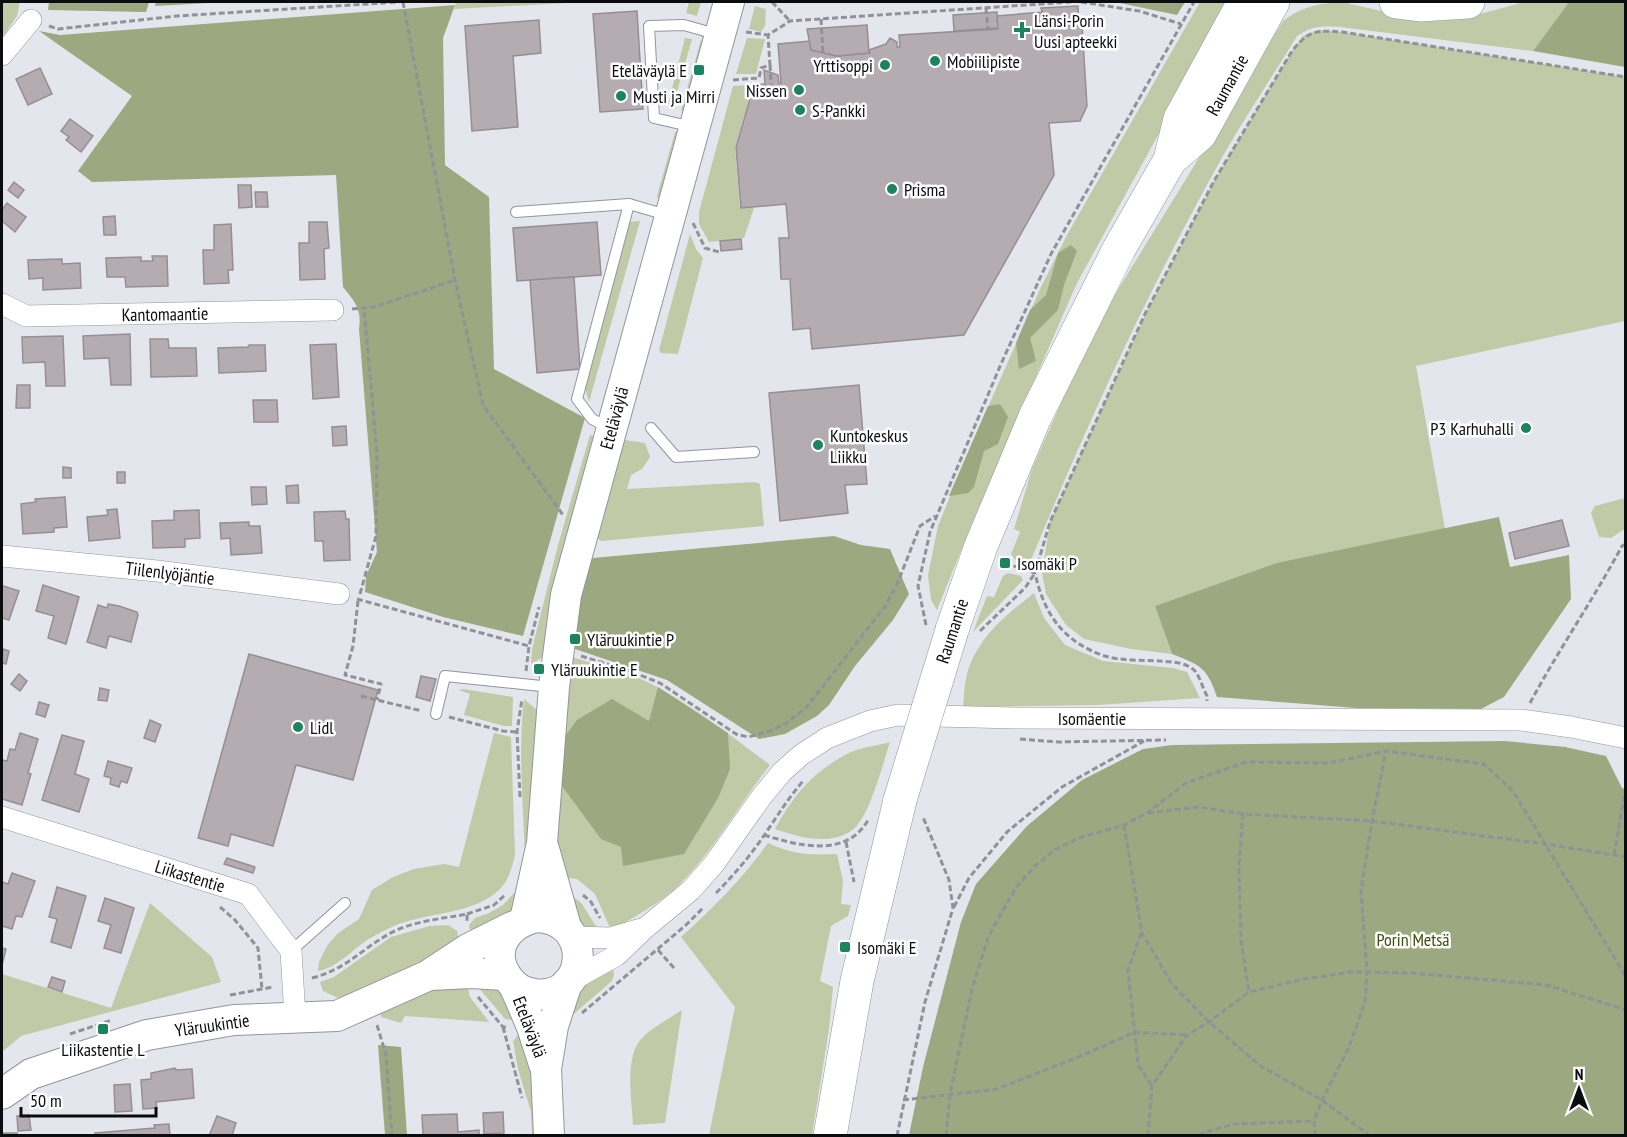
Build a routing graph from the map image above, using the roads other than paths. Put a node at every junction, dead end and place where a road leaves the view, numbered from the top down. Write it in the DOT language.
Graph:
graph roads {
  1 [pos="729,2"];
  2 [pos="1244,2"];
  3 [pos="1273,2"];
  4 [pos="1396,2"];
  5 [pos="1468,2"];
  6 [pos="31,20"];
  7 [pos="733,34"];
  8 [pos="2,55"];
  9 [pos="695,127"];
  10 [pos="1170,160"];
  11 [pos="629,204"];
  12 [pos="516,212"];
  13 [pos="681,218"];
  14 [pos="2,304"];
  15 [pos="333,310"];
  16 [pos="651,428"];
  17 [pos="611,429"];
  18 [pos="754,452"];
  19 [pos="2,556"];
  20 [pos="348,597"];
  21 [pos="554,687"];
  22 [pos="436,714"];
  23 [pos="1626,738"];
  24 [pos="2,817"];
  25 [pos="542,843"];
  26 [pos="345,903"];
  27 [pos="519,923"];
  28 [pos="644,929"];
  29 [pos="570,932"];
  30 [pos="291,951"];
  31 [pos="426,976"];
  32 [pos="510,980"];
  33 [pos="567,983"];
  34 [pos="295,1017"];
  35 [pos="546,1069"];
  36 [pos="2,1094"];
  37 [pos="549,1136"];
  38 [pos="830,1136"];
  1 -- 7 [label="main road, Eteläväylä"];
  2 -- 10 [label="highway, Raumantie"];
  3 -- 10 [label="highway, Raumantie"];
  4 -- 5 [label="highway"];
  6 -- 8 [label="street"];
  7 -- 9 [label="main road, Eteläväylä"];
  7 -- 9 [label="lane"];
  9 -- 13 [label="main road, Eteläväylä"];
  10 -- 38 [label="highway, Raumantie, bridge"];
  11 -- 12 [label="lane"];
  11 -- 13 [label="lane"];
  11 -- 17 [label="lane"];
  13 -- 17 [label="main road, Eteläväylä"];
  14 -- 15 [label="street, Kantomaantie"];
  16 -- 18 [label="lane"];
  17 -- 21 [label="main road, Eteläväylä"];
  19 -- 20 [label="street, Tiilenlyöjäntie"];
  21 -- 22 [label="lane"];
  21 -- 25 [label="main road, Eteläväylä"];
  23 -- 28 [label="street, Isomäentie"];
  24 -- 30 [label="street, Liikastentie"];
  25 -- 27 [label="main road, Eteläväylä"];
  25 -- 29 [label="main road, Eteläväylä"];
  26 -- 30 [label="lane"];
  27 -- 29 [label="main road"];
  27 -- 31 [label="main road, Yläruukintie"];
  27 -- 32 [label="main road"];
  28 -- 29 [label="street, Isomäentie"];
  28 -- 33 [label="street, Isomäentie"];
  29 -- 33 [label="main road"];
  30 -- 34 [label="street"];
  31 -- 32 [label="main road, Yläruukintie"];
  31 -- 34 [label="main road, Yläruukintie"];
  32 -- 33 [label="main road"];
  32 -- 35 [label="main road, Eteläväylä"];
  33 -- 35 [label="main road, Eteläväylä"];
  34 -- 36 [label="main road, Yläruukintie"];
  35 -- 37 [label="main road, Eteläväylä"];
}
